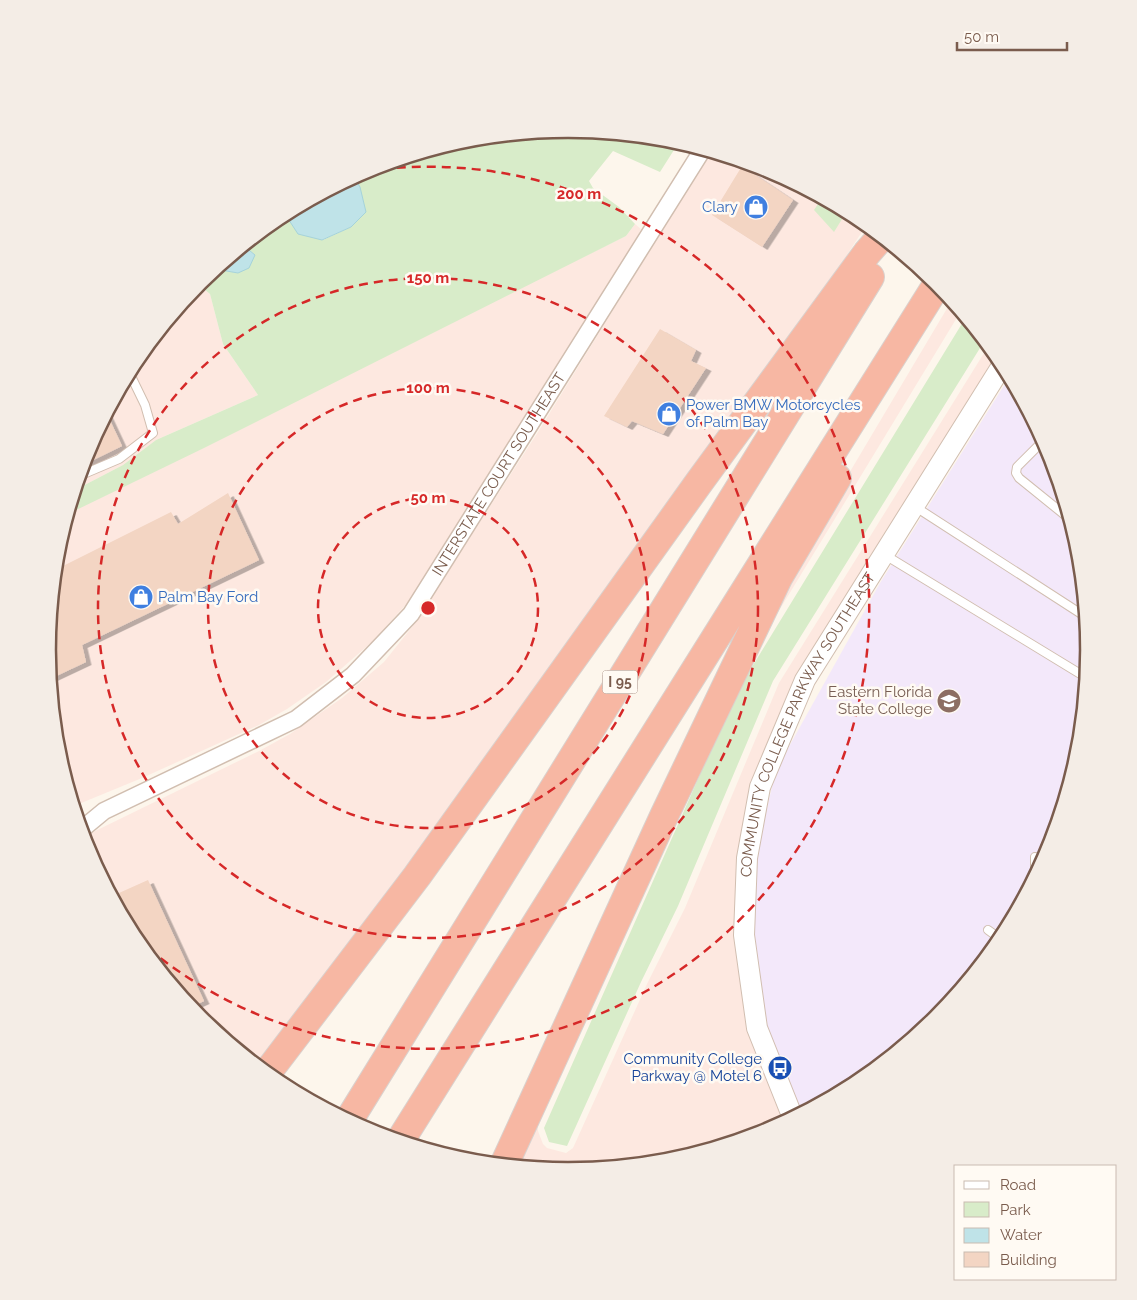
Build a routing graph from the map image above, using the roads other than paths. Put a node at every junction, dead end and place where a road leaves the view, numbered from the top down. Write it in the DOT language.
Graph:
graph roads {
  1 [pos="699,155"];
  2 [pos="877,242"];
  3 [pos="886,249"];
  4 [pos="933,290"];
  5 [pos="942,300"];
  6 [pos="998,372"];
  7 [pos="133,381"];
  8 [pos="1038,446"];
  9 [pos="88,472"];
  10 [pos="914,506"];
  11 [pos="1062,513"];
  12 [pos="884,554"];
  13 [pos="1080,614"];
  14 [pos="1080,674"];
  15 [pos="104,811"];
  16 [pos="83,815"];
  17 [pos="87,825"];
  18 [pos="1035,857"];
  19 [pos="1035,862"];
  20 [pos="988,930"];
  21 [pos="994,935"];
  22 [pos="272,1067"];
  23 [pos="790,1111"];
  24 [pos="353,1114"];
  25 [pos="403,1135"];
  26 [pos="507,1158"];
  1 -- 15 [label="street, INTERSTATE COURT SOUTHEAST"];
  2 -- 22 [label="highway"];
  3 -- 24 [label="highway, I 95"];
  4 -- 25 [label="highway"];
  5 -- 26 [label="highway"];
  6 -- 10 [label="street, COMMUNITY COLLEGE PARKWAY SOUTHEAST"];
  7 -- 9 [label="lane"];
  8 -- 11 [label="lane"];
  10 -- 12 [label="street, COMMUNITY COLLEGE PARKWAY SOUTHEAST"];
  10 -- 13 [label="lane"];
  12 -- 14 [label="lane"];
  12 -- 23 [label="street, COMMUNITY COLLEGE PARKWAY SOUTHEAST"];
  15 -- 16 [label="street, INTERSTATE COURT SOUTHEAST"];
  15 -- 17 [label="street, INTERSTATE COURT SOUTHEAST"];
  18 -- 19 [label="lane"];
  20 -- 21 [label="lane"];
}
